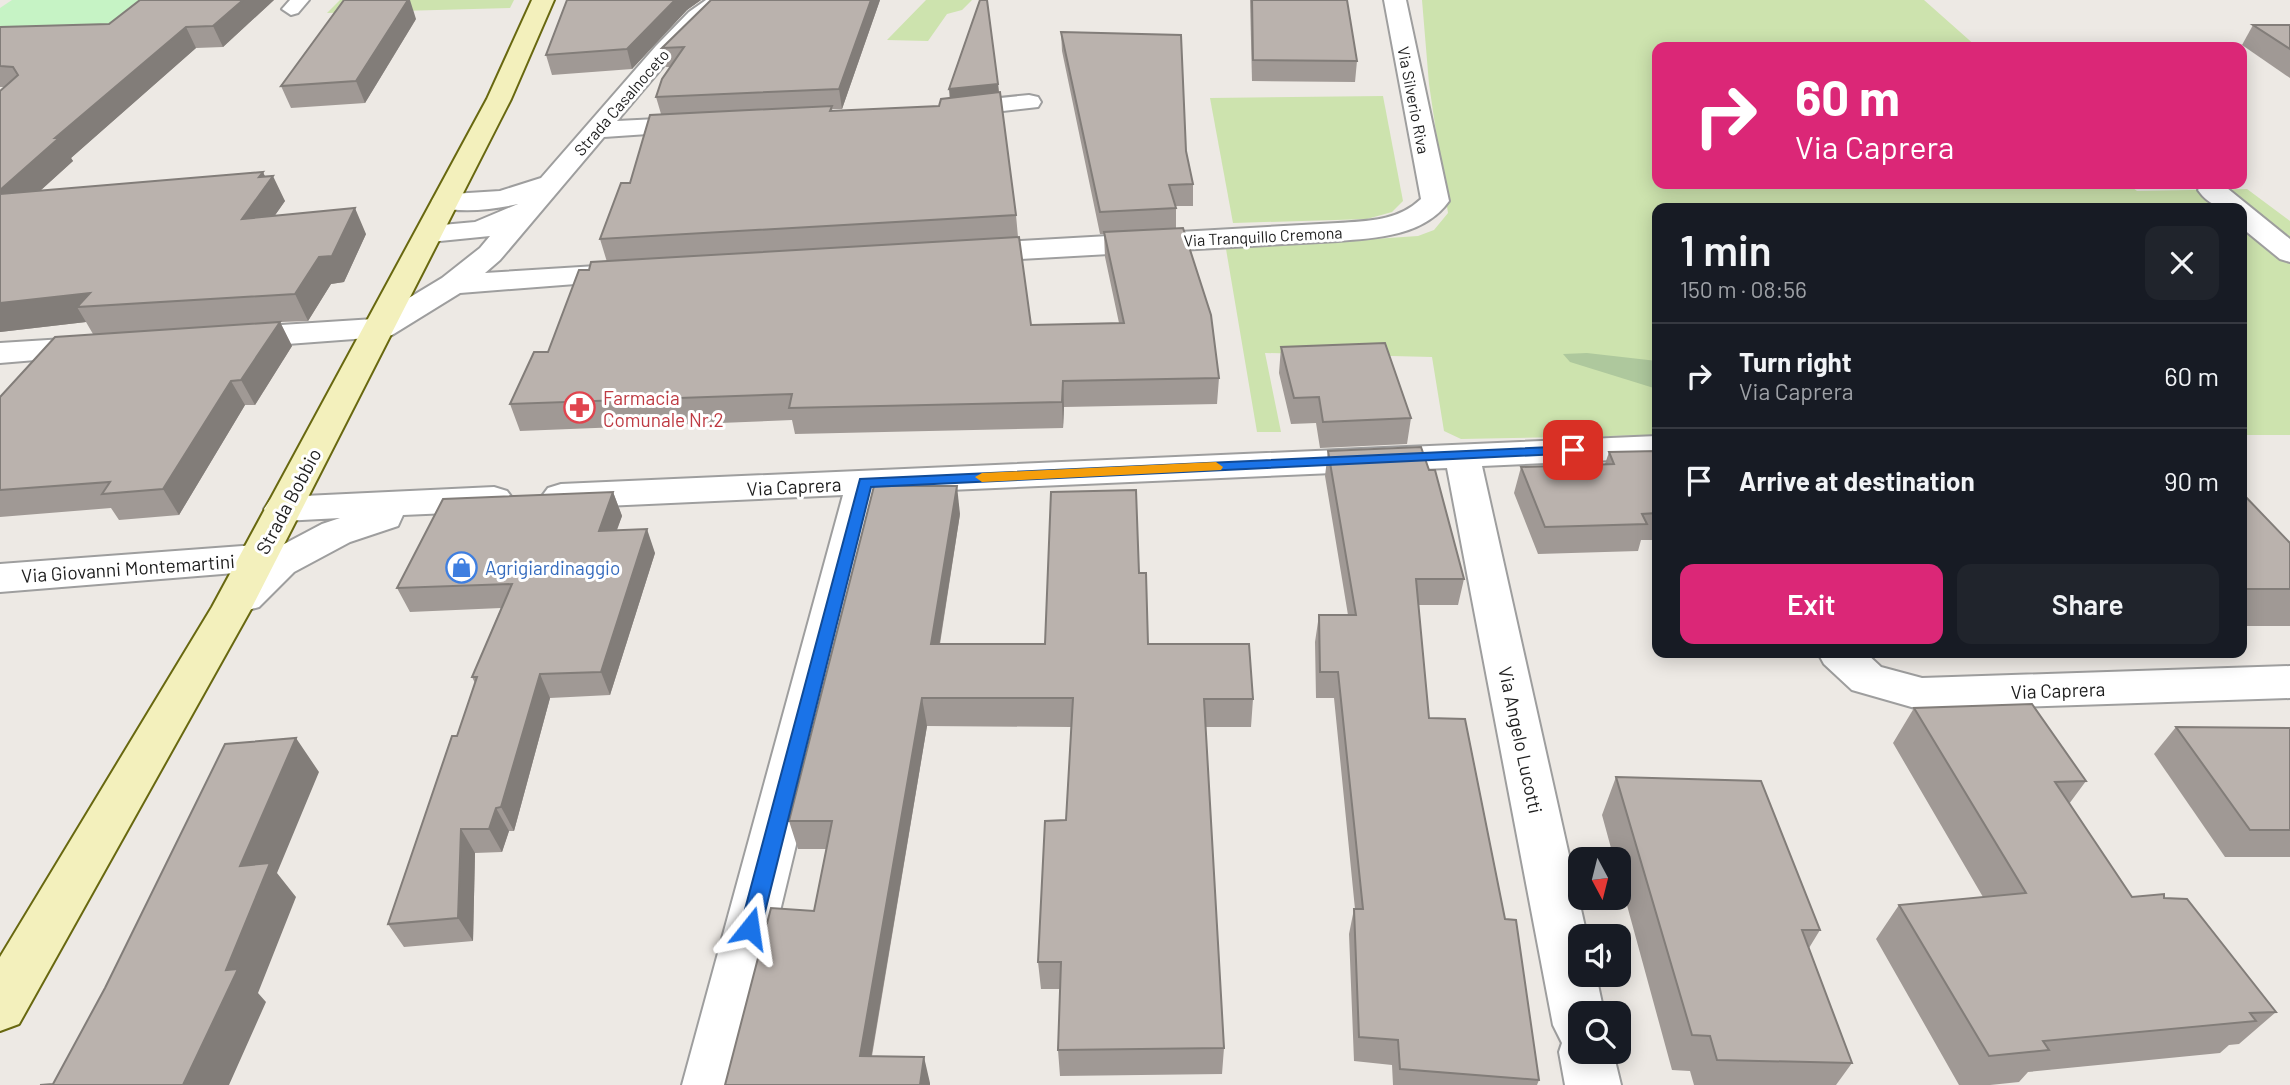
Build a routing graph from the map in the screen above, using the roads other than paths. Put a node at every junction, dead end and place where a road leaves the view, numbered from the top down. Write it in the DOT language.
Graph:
graph roads {
  1 [pos="543,0"];
  2 [pos="720,0"];
  3 [pos="1395,0"];
  4 [pos="1029,102"];
  5 [pos="925,113"];
  6 [pos="720,124"];
  7 [pos="596,130"];
  8 [pos="554,182"];
  9 [pos="2212,190"];
  10 [pos="446,201"];
  11 [pos="1435,201"];
  12 [pos="2229,203"];
  13 [pos="530,211"];
  14 [pos="2247,218"];
  15 [pos="430,233"];
  16 [pos="2290,253"];
  17 [pos="942,255"];
  18 [pos="653,272"];
  19 [pos="453,284"];
  20 [pos="381,328"];
  21 [pos="207,340"];
  22 [pos="126,345"];
  23 [pos="0,353"];
  24 [pos="1652,447"];
  25 [pos="1462,455"];
  26 [pos="865,482"];
  27 [pos="433,502"];
  28 [pos="283,509"];
  29 [pos="257,558"];
  30 [pos="0,578"];
  31 [pos="230,611"];
  32 [pos="1844,658"];
  33 [pos="2290,682"];
  34 [pos="3,995"];
  35 [pos="1575,1001"];
  36 [pos="1589,1064"];
  37 [pos="710,1085"];
  38 [pos="1593,1085"];
  1 -- 10 [label="main road, Strada Bobbio"];
  2 -- 7 [label="street, Strada Casalnoceto"];
  3 -- 11 [label="street, Via Silverio Riva"];
  4 -- 5 [label="street"];
  6 -- 7 [label="street"];
  7 -- 8 [label="street, Strada Casalnoceto"];
  8 -- 10 [label="street"];
  8 -- 13 [label="street, Strada Casalnoceto"];
  9 -- 12 [label="street"];
  10 -- 15 [label="main road, Strada Bobbio"];
  11 -- 17 [label="street, Via Tranquillo Cremona"];
  13 -- 15 [label="street"];
  13 -- 19 [label="street, Strada Casalnoceto"];
  14 -- 16 [label="street"];
  15 -- 20 [label="main road, Strada Bobbio"];
  18 -- 19 [label="street"];
  19 -- 20 [label="street, Strada Casalnoceto"];
  20 -- 21 [label="street"];
  20 -- 28 [label="main road, Strada Bobbio"];
  22 -- 23 [label="street"];
  24 -- 25 [label="street, Via Caprera"];
  25 -- 26 [label="street, Via Caprera"];
  25 -- 35 [label="street, Via Angelo Lucotti"];
  26 -- 27 [label="street, Via Caprera"];
  26 -- 37 [label="street"];
  27 -- 28 [label="street, Via Caprera"];
  27 -- 31 [label="street, Via Caprera"];
  28 -- 29 [label="main road, Strada Bobbio"];
  29 -- 30 [label="street, Via Giovanni Montemartini"];
  29 -- 31 [label="main road, Strada Bobbio"];
  31 -- 34 [label="main road, Strada Bobbio"];
  32 -- 33 [label="street, Via Caprera"];
  36 -- 38 [label="street"];
}
